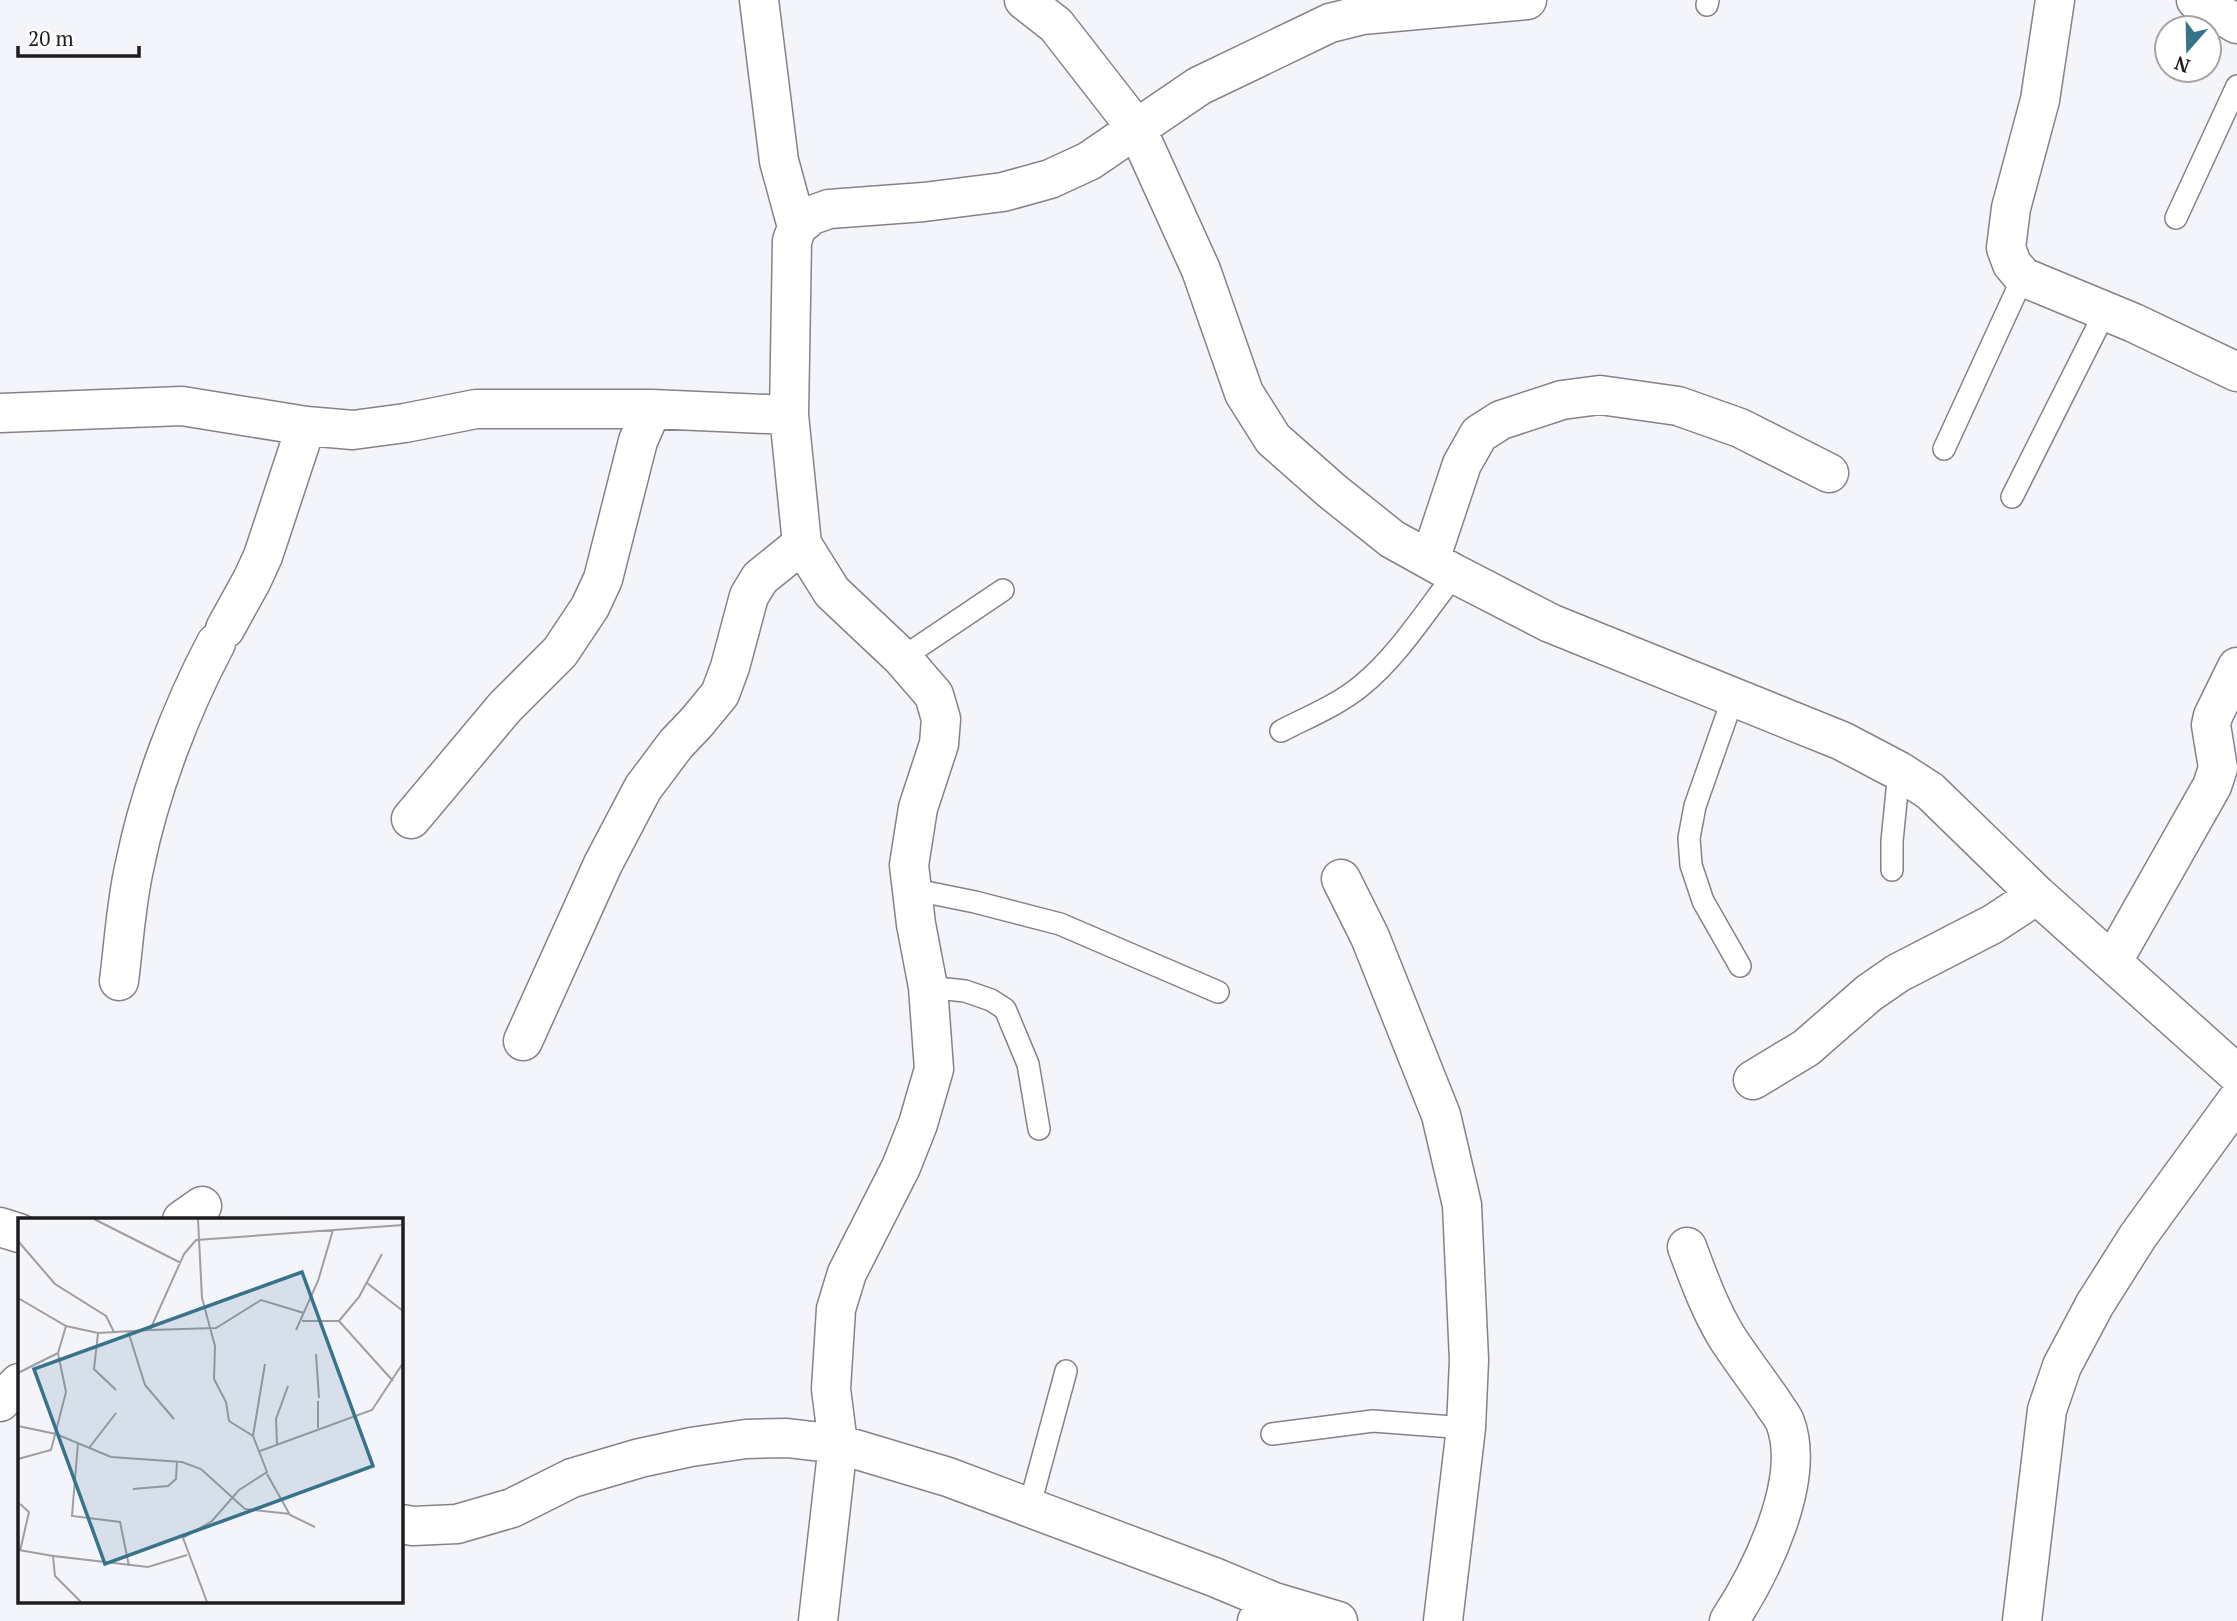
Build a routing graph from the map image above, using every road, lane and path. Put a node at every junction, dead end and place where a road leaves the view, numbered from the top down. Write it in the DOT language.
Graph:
graph roads {
  1 [pos="759,0"];
  2 [pos="1024,0"];
  3 [pos="1527,0"];
  4 [pos="2054,0"];
  5 [pos="2196,0"];
  6 [pos="2237,24"];
  7 [pos="2237,86"];
  8 [pos="1137,129"];
  9 [pos="2176,218"];
  10 [pos="797,227"];
  11 [pos="2023,277"];
  12 [pos="2106,310"];
  13 [pos="2237,372"];
  14 [pos="652,410"];
  15 [pos="0,413"];
  16 [pos="789,415"];
  17 [pos="306,426"];
  18 [pos="1944,449"];
  19 [pos="1829,473"];
  20 [pos="2012,497"];
  21 [pos="802,544"];
  22 [pos="1442,567"];
  23 [pos="1003,590"];
  24 [pos="902,658"];
  25 [pos="2237,667"];
  26 [pos="1733,698"];
  27 [pos="1281,731"];
  28 [pos="1899,771"];
  29 [pos="411,819"];
  30 [pos="1892,870"];
  31 [pos="1341,879"];
  32 [pos="911,889"];
  33 [pos="2037,895"];
  34 [pos="2113,961"];
  35 [pos="1740,966"];
  36 [pos="119,981"];
  37 [pos="928,987"];
  38 [pos="1218,992"];
  39 [pos="523,1041"];
  40 [pos="2237,1074"];
  41 [pos="1753,1080"];
  42 [pos="2237,1100"];
  43 [pos="1039,1129"];
  44 [pos="0,1227"];
  45 [pos="18,1233"];
  46 [pos="1687,1247"];
  47 [pos="1066,1371"];
  48 [pos="18,1384"];
  49 [pos="0,1402"];
  50 [pos="1466,1428"];
  51 [pos="1272,1434"];
  52 [pos="838,1444"];
  53 [pos="1028,1508"];
  54 [pos="402,1524"];
  55 [pos="1265,1612"];
  56 [pos="818,1621"];
  57 [pos="1338,1621"];
  58 [pos="1443,1621"];
  59 [pos="1729,1621"];
  60 [pos="2022,1621"];
  1 -- 10 [label="street"];
  2 -- 8 [label="street"];
  3 -- 8 [label="street"];
  4 -- 11 [label="street"];
  5 -- 6 [label="street"];
  7 -- 9 [label="lane"];
  8 -- 10 [label="street"];
  8 -- 22 [label="street"];
  10 -- 16 [label="street"];
  11 -- 12 [label="street"];
  11 -- 18 [label="lane"];
  12 -- 13 [label="street"];
  12 -- 20 [label="lane"];
  14 -- 16 [label="street"];
  14 -- 17 [label="street"];
  14 -- 29 [label="street"];
  15 -- 17 [label="street"];
  16 -- 21 [label="street"];
  17 -- 36 [label="street"];
  19 -- 22 [label="street"];
  21 -- 24 [label="street"];
  21 -- 39 [label="street"];
  22 -- 26 [label="street"];
  22 -- 27 [label="lane"];
  23 -- 24 [label="lane"];
  24 -- 32 [label="street"];
  25 -- 34 [label="street"];
  26 -- 28 [label="street"];
  26 -- 35 [label="lane"];
  28 -- 30 [label="lane"];
  28 -- 33 [label="street"];
  31 -- 50 [label="street"];
  32 -- 37 [label="street"];
  32 -- 38 [label="lane"];
  33 -- 34 [label="street"];
  33 -- 41 [label="street"];
  34 -- 40 [label="street"];
  37 -- 43 [label="lane"];
  37 -- 52 [label="street"];
  42 -- 60 [label="street"];
  44 -- 45 [label="street"];
  46 -- 59 [label="street"];
  47 -- 53 [label="lane"];
  48 -- 49 [label="street"];
  50 -- 51 [label="lane"];
  50 -- 58 [label="street"];
  52 -- 53 [label="street"];
  52 -- 54 [label="street"];
  52 -- 56 [label="street"];
  53 -- 55 [label="street"];
  55 -- 57 [label="street"];
}
